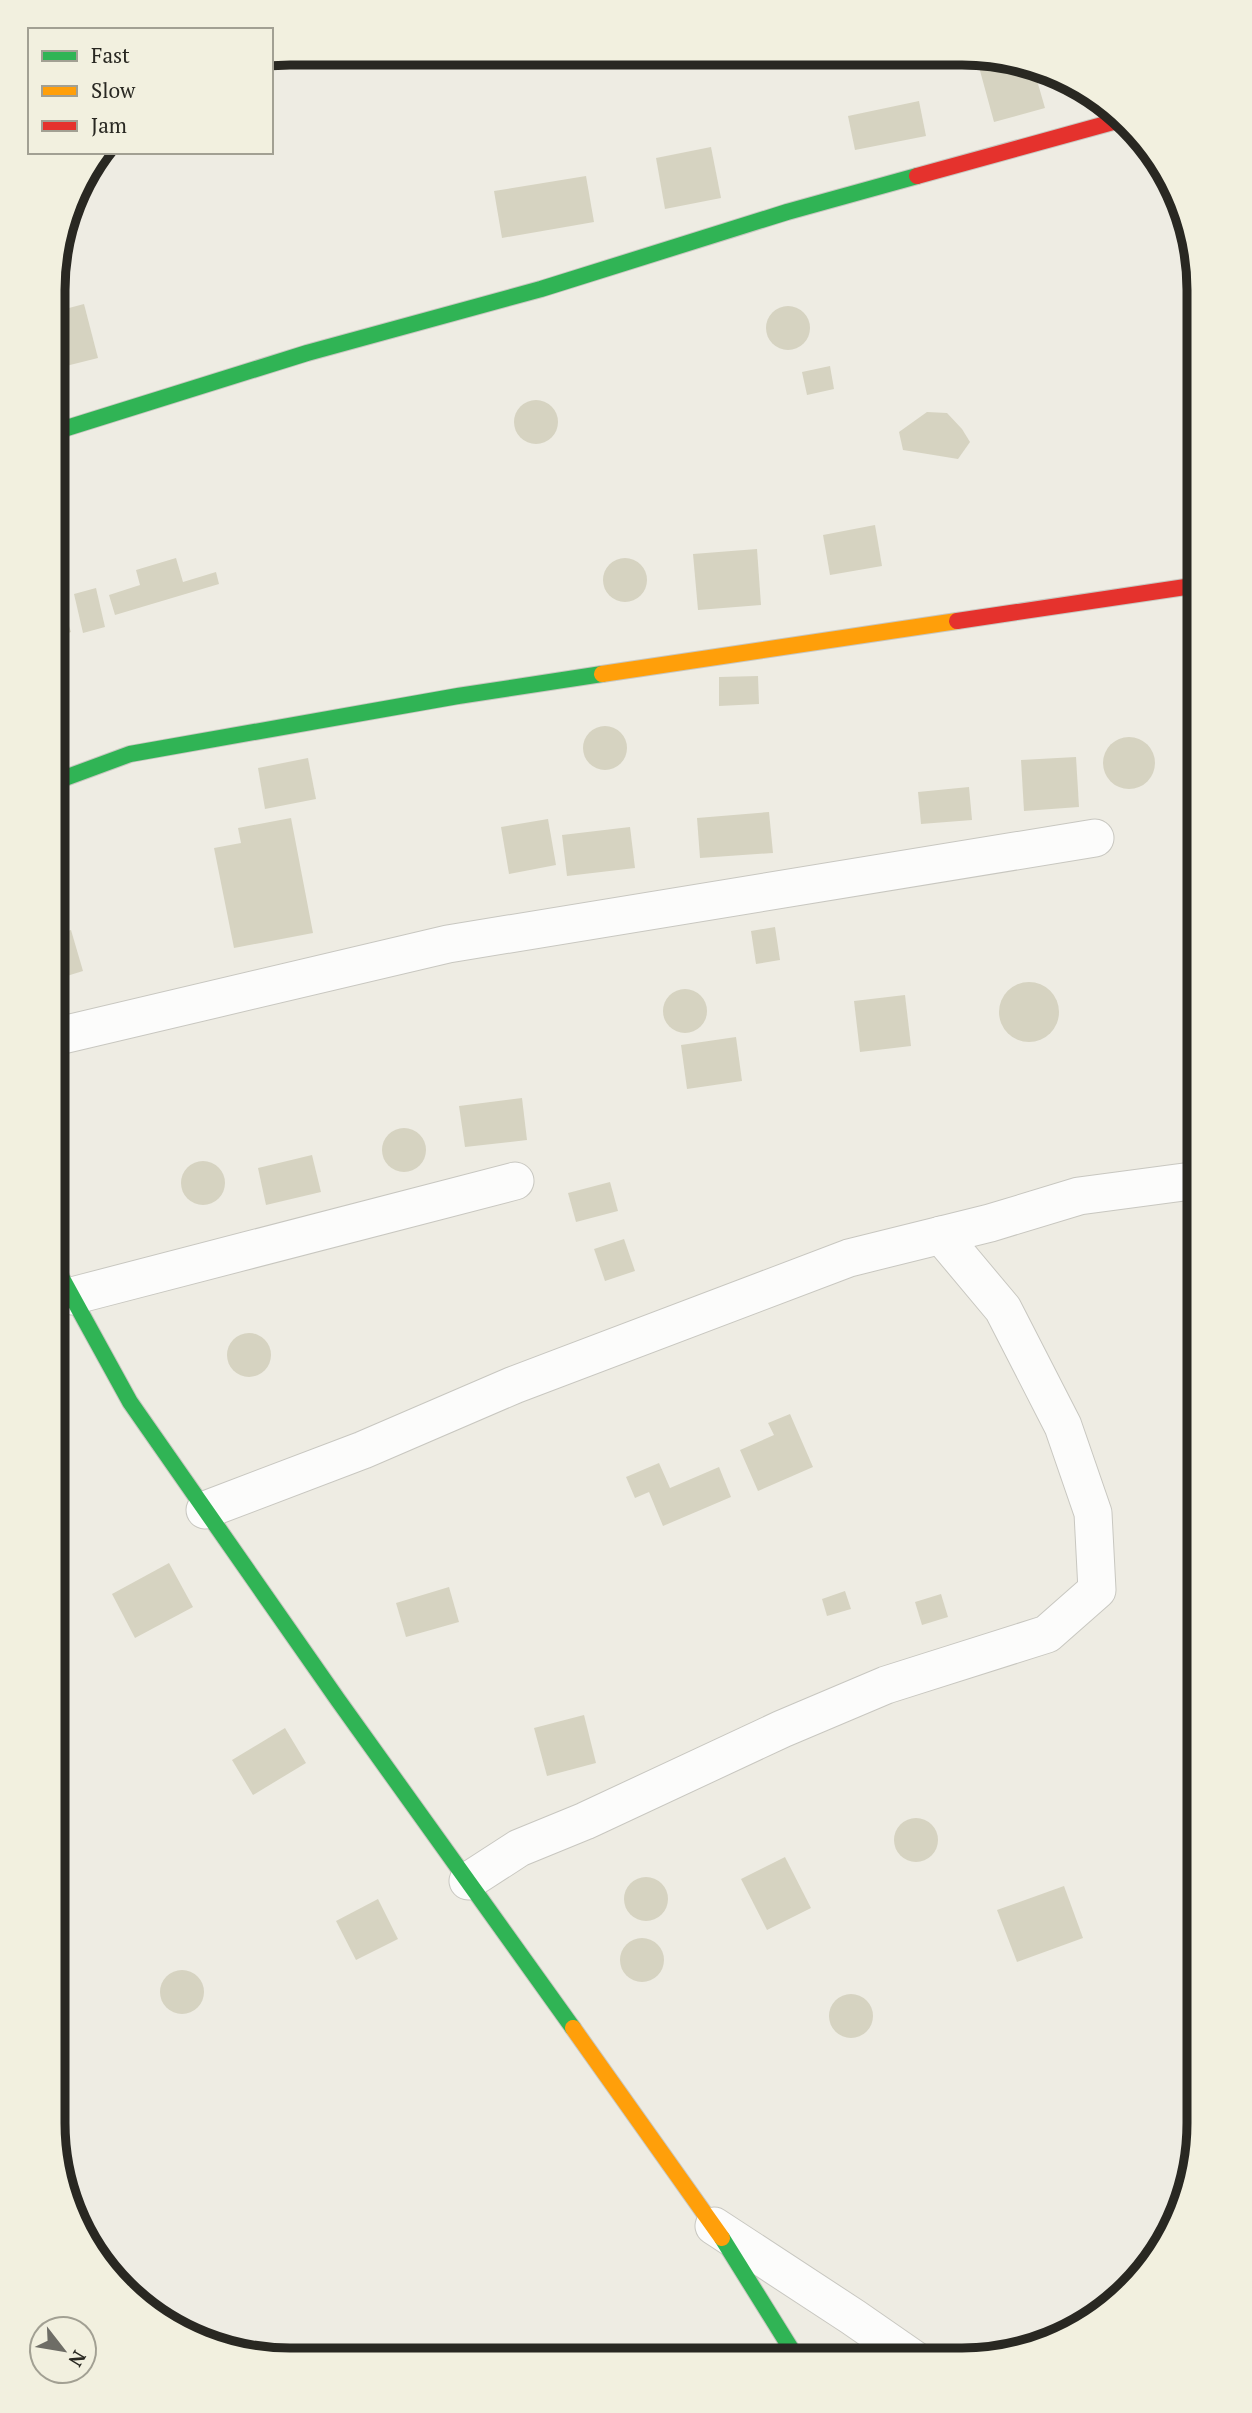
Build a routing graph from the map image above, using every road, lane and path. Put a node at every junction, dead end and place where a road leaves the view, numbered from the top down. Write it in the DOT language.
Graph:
graph roads {
  1 [pos="1113,122"];
  2 [pos="65,429"];
  3 [pos="1187,587"];
  4 [pos="65,778"];
  5 [pos="1095,838"];
  6 [pos="65,1034"];
  7 [pos="515,1181"];
  8 [pos="1187,1181"];
  9 [pos="941,1235"];
  10 [pos="65,1283"];
  11 [pos="72,1296"];
  12 [pos="205,1510"];
  13 [pos="468,1881"];
  14 [pos="714,2225"];
  15 [pos="790,2348"];
  16 [pos="897,2348"];
  1 -- 2 [label="street"];
  3 -- 4 [label="street"];
  5 -- 6 [label="street"];
  7 -- 11 [label="street"];
  8 -- 9 [label="street"];
  9 -- 12 [label="street"];
  9 -- 13 [label="street"];
  10 -- 11 [label="street"];
  11 -- 12 [label="street"];
  12 -- 13 [label="street"];
  13 -- 14 [label="street"];
  14 -- 15 [label="street"];
  14 -- 16 [label="street"];
}
